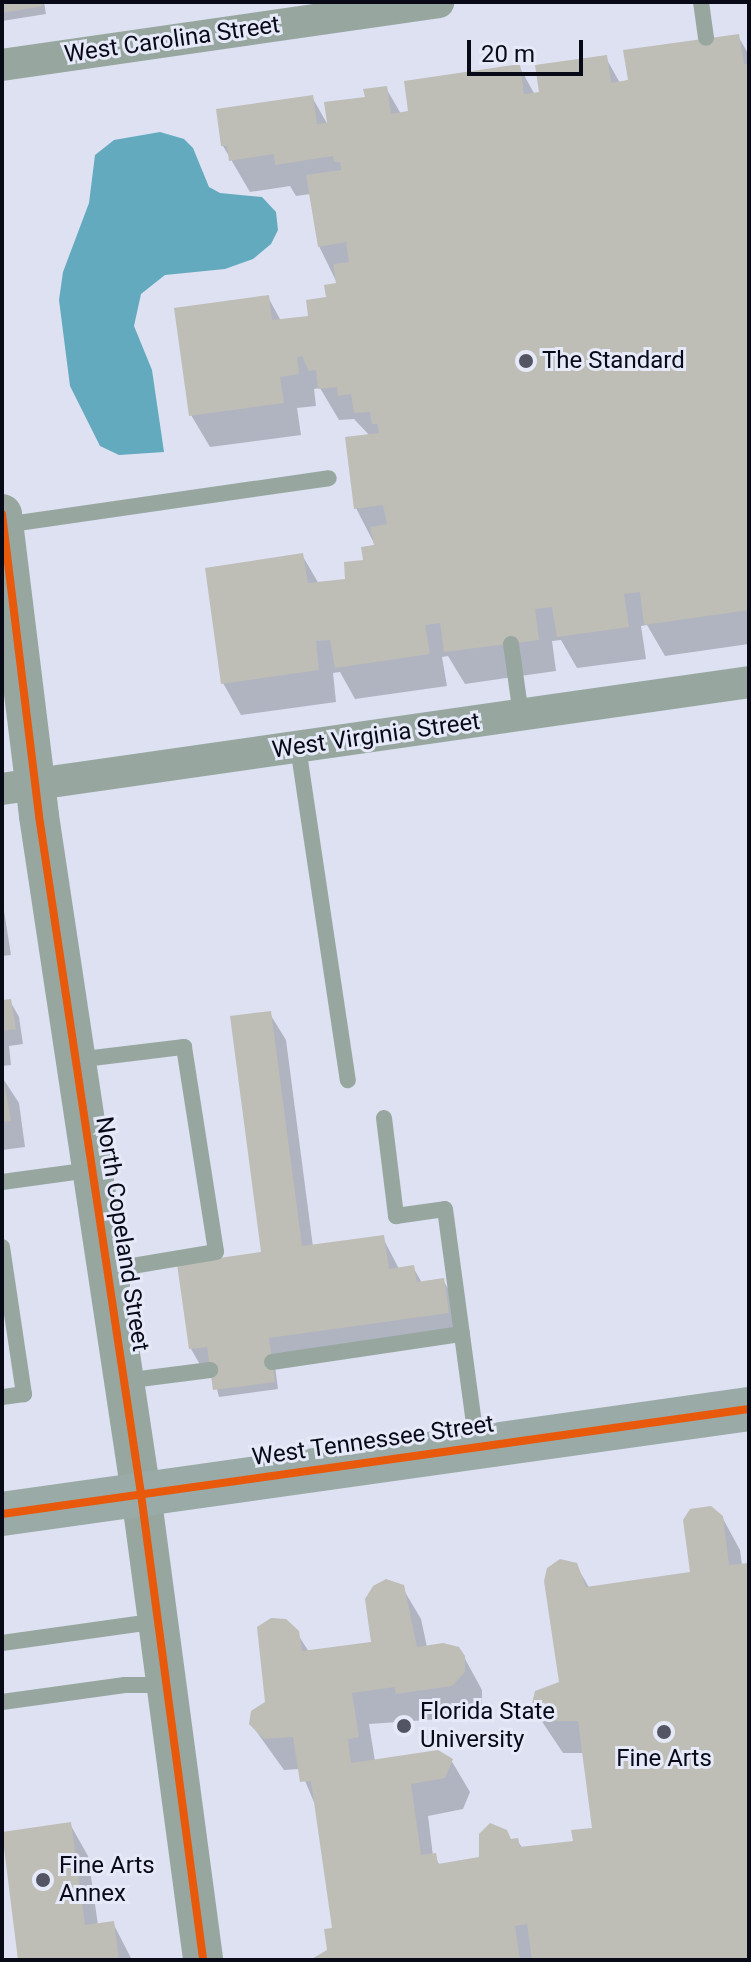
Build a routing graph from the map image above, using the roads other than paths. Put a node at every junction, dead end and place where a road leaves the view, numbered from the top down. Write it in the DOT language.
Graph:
graph roads {
  1 [pos="438,2"];
  2 [pos="701,2"];
  3 [pos="706,38"];
  4 [pos="2,65"];
  5 [pos="329,478"];
  6 [pos="3,519"];
  7 [pos="511,644"];
  8 [pos="749,682"];
  9 [pos="521,715"];
  10 [pos="298,747"];
  11 [pos="20,787"];
  12 [pos="76,1060"];
  13 [pos="348,1080"];
  14 [pos="384,1118"];
  15 [pos="92,1169"];
  16 [pos="2,1182"];
  17 [pos="2,1247"];
  18 [pos="108,1270"];
  19 [pos="462,1334"];
  20 [pos="272,1362"];
  21 [pos="210,1370"];
  22 [pos="124,1381"];
  23 [pos="2,1397"];
  24 [pos="749,1409"];
  25 [pos="478,1447"];
  26 [pos="141,1494"];
  27 [pos="2,1514"];
  28 [pos="158,1621"];
  29 [pos="2,1643"];
  30 [pos="167,1685"];
  31 [pos="2,1702"];
  32 [pos="203,1960"];
  1 -- 4 [label="street, West Carolina Street"];
  2 -- 3 [label="lane"];
  5 -- 6 [label="lane"];
  6 -- 11 [label="street, North Copeland Street"];
  7 -- 9 [label="lane"];
  8 -- 9 [label="street, West Virginia Street"];
  9 -- 10 [label="street, West Virginia Street"];
  10 -- 11 [label="street, West Virginia Street"];
  10 -- 13 [label="lane"];
  11 -- 12 [label="street, North Copeland Street"];
  12 -- 15 [label="street, North Copeland Street"];
  12 -- 18 [label="lane"];
  14 -- 19 [label="lane"];
  15 -- 16 [label="lane"];
  15 -- 18 [label="street, North Copeland Street"];
  17 -- 23 [label="lane"];
  18 -- 22 [label="street, North Copeland Street"];
  19 -- 20 [label="lane"];
  19 -- 25 [label="lane"];
  21 -- 22 [label="lane"];
  22 -- 26 [label="street, North Copeland Street"];
  24 -- 25 [label="main road, West Tennessee Street"];
  25 -- 26 [label="main road, West Tennessee Street"];
  26 -- 27 [label="main road, West Tennessee Street"];
  26 -- 28 [label="street, North Copeland Street"];
  28 -- 29 [label="lane"];
  28 -- 30 [label="street, North Copeland Street"];
  30 -- 31 [label="lane"];
  30 -- 32 [label="street, North Copeland Street"];
}
